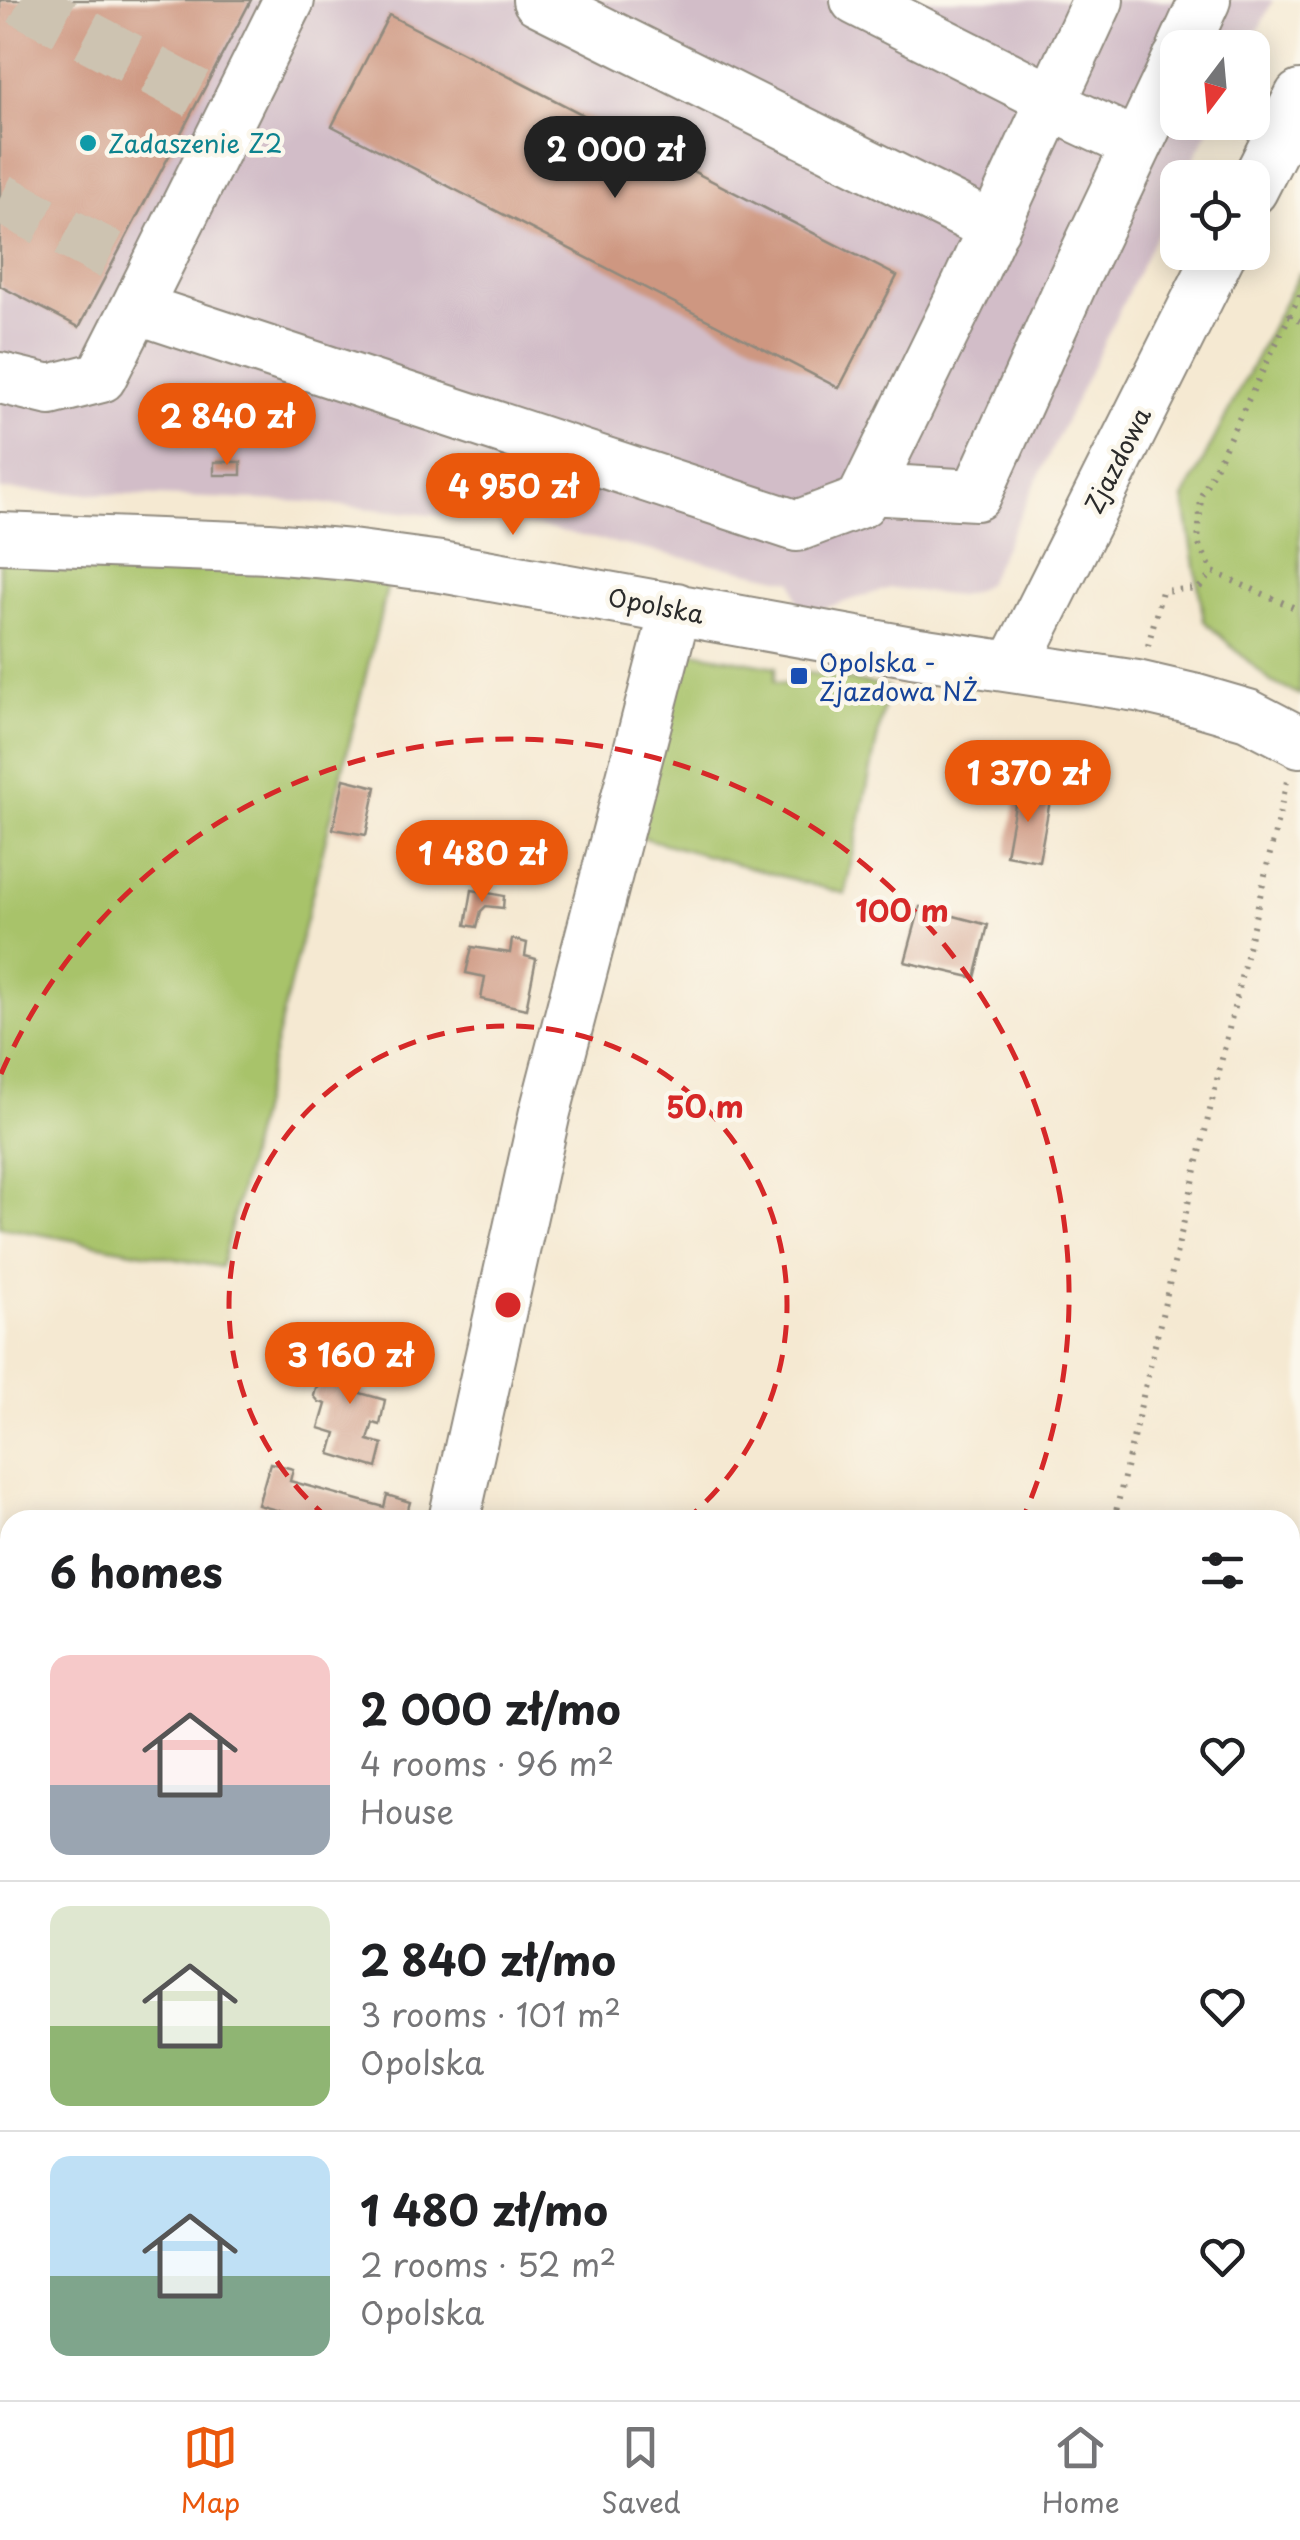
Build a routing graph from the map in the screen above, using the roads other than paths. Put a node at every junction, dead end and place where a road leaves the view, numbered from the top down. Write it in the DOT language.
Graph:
graph roads {
  1 [pos="289,0"];
  2 [pos="538,0"];
  3 [pos="856,0"];
  4 [pos="1098,0"];
  5 [pos="1206,0"];
  6 [pos="1192,30"];
  7 [pos="1300,96"];
  8 [pos="1160,97"];
  9 [pos="1052,102"];
  10 [pos="1137,145"];
  11 [pos="1267,160"];
  12 [pos="994,228"];
  13 [pos="1212,270"];
  14 [pos="136,308"];
  15 [pos="0,378"];
  16 [pos="868,489"];
  17 [pos="0,538"];
  18 [pos="676,608"];
  19 [pos="1013,667"];
  20 [pos="1298,741"];
  21 [pos="456,1510"];
  1 -- 14 [label="street"];
  2 -- 12 [label="street"];
  3 -- 9 [label="street"];
  4 -- 9 [label="street"];
  5 -- 6 [label="street"];
  7 -- 11 [label="street"];
  8 -- 10 [label="street"];
  9 -- 10 [label="street"];
  9 -- 12 [label="street"];
  10 -- 16 [label="street"];
  12 -- 16 [label="street"];
  13 -- 19 [label="street, Zjazdowa"];
  14 -- 15 [label="street"];
  14 -- 16 [label="street"];
  17 -- 18 [label="street, Opolska"];
  18 -- 19 [label="street, Opolska"];
  18 -- 21 [label="street"];
  19 -- 20 [label="street, Opolska"];
}
